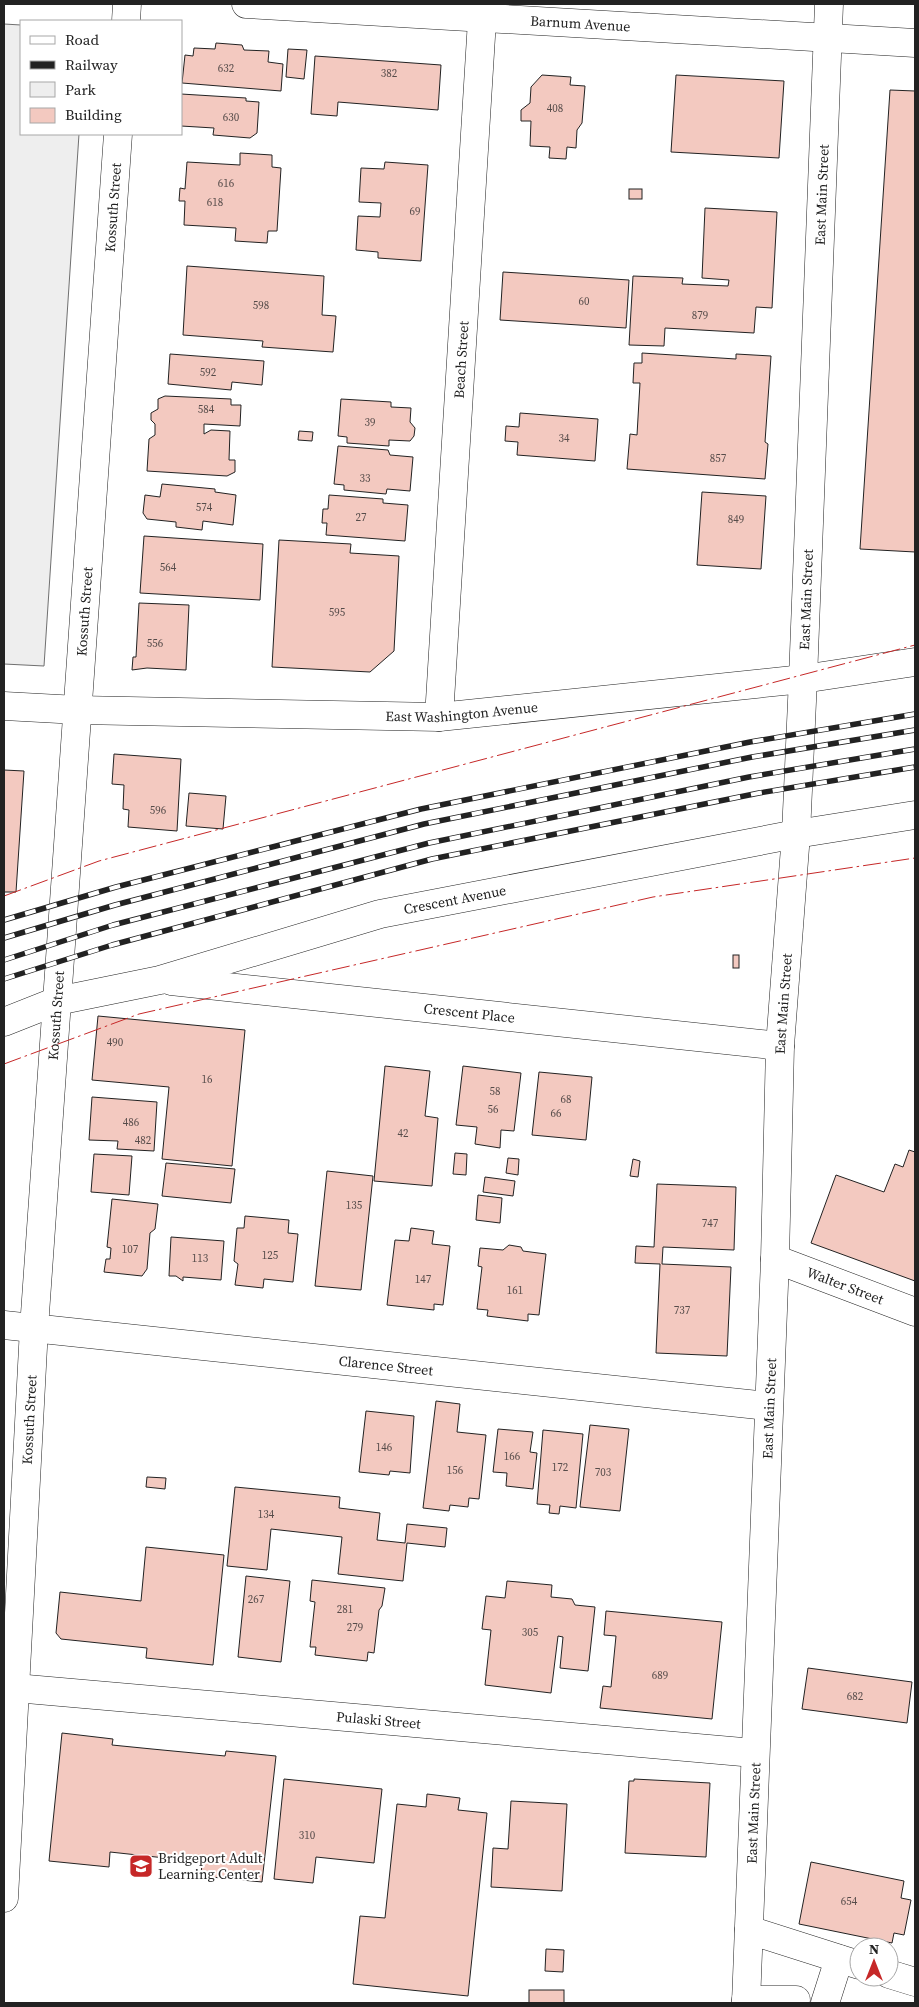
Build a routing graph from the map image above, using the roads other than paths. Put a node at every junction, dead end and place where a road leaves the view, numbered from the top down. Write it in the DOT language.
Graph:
graph roads {
  1 [pos="128,4"];
  2 [pos="246,4"];
  3 [pos="829,4"];
  4 [pos="483,11"];
  5 [pos="126,20"];
  6 [pos="827,38"];
  7 [pos="915,43"];
  8 [pos="118,135"];
  9 [pos="915,662"];
  10 [pos="803,679"];
  11 [pos="4,706"];
  12 [pos="78,710"];
  13 [pos="439,717"];
  14 [pos="915,814"];
  15 [pos="796,834"];
  16 [pos="160,980"];
  17 [pos="57,1001"];
  18 [pos="4,1022"];
  19 [pos="780,1046"];
  20 [pos="775,1259"];
  21 [pos="915,1312"];
  22 [pos="4,1324"];
  23 [pos="34,1328"];
  24 [pos="767,1406"];
  25 [pos="10,1687"];
  26 [pos="754,1753"];
  27 [pos="4,1898"];
  28 [pos="749,1930"];
  29 [pos="849,1962"];
  30 [pos="746,2001"];
  31 [pos="800,2002"];
  32 [pos="825,2003"];
  1 -- 5 [label="street"];
  2 -- 4 [label="street, Barnum Avenue"];
  3 -- 6 [label="street, East Main Street"];
  4 -- 6 [label="street, Barnum Avenue"];
  4 -- 13 [label="street, Beach Street"];
  6 -- 7 [label="street, Barnum Avenue"];
  6 -- 10 [label="street, East Main Street"];
  8 -- 12 [label="street, Kossuth Street"];
  9 -- 10 [label="street, East Washington Avenue"];
  10 -- 13 [label="street, East Washington Avenue"];
  10 -- 15 [label="street, East Main Street"];
  11 -- 12 [label="street, East Washington Avenue"];
  12 -- 13 [label="street, East Washington Avenue"];
  12 -- 17 [label="street, Kossuth Street"];
  14 -- 15 [label="street, Crescent Avenue"];
  15 -- 16 [label="street, Crescent Avenue"];
  15 -- 19 [label="street, East Main Street"];
  16 -- 17 [label="street, Crescent Avenue"];
  16 -- 19 [label="street, Crescent Place"];
  17 -- 18 [label="street, Crescent Avenue"];
  17 -- 23 [label="street, Kossuth Street"];
  19 -- 20 [label="street, East Main Street"];
  20 -- 21 [label="street, Walter Street"];
  20 -- 24 [label="street, East Main Street"];
  22 -- 23 [label="street, Clarence Street"];
  23 -- 24 [label="street, Clarence Street"];
  23 -- 25 [label="street, Kossuth Street"];
  24 -- 26 [label="street, East Main Street"];
  25 -- 26 [label="street, Pulaski Street"];
  25 -- 27 [label="street, Kossuth Street"];
  26 -- 28 [label="street, East Main Street"];
  28 -- 29 [label="street"];
  28 -- 30 [label="street, East Main Street"];
  29 -- 32 [label="street"];
  30 -- 31 [label="street"];
}
